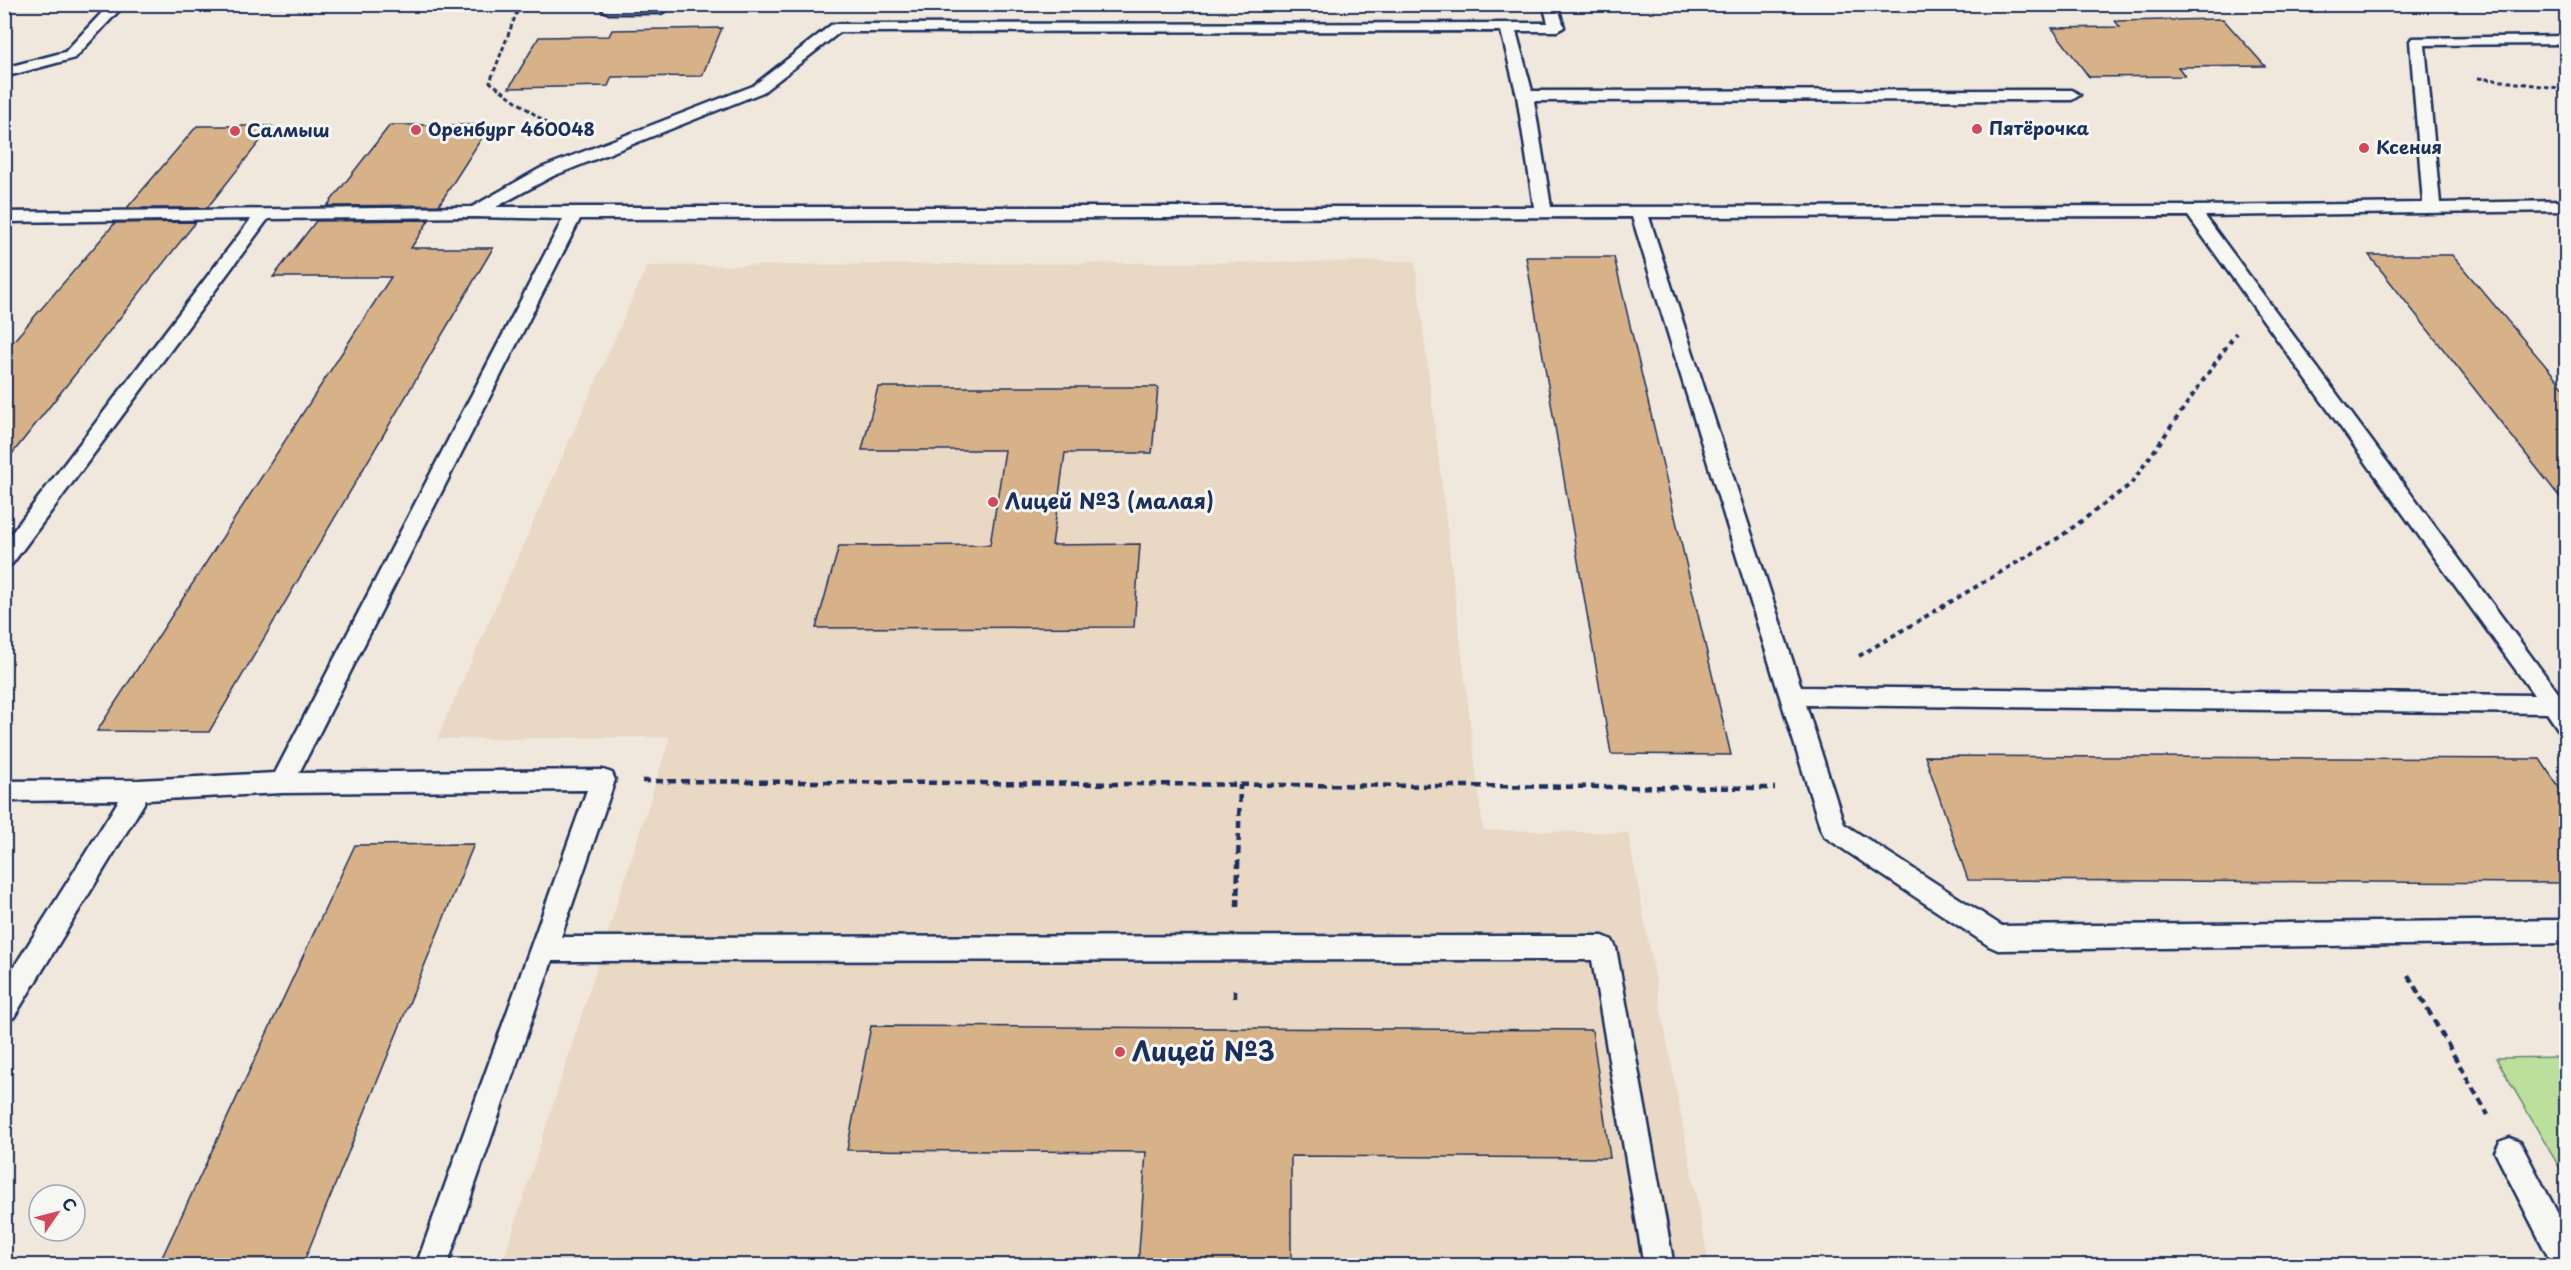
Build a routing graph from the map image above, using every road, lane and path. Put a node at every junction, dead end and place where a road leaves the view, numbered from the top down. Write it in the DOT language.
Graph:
graph roads {
  1 [pos="118,4"];
  2 [pos="520,4"];
  3 [pos="611,4"];
  4 [pos="1550,4"];
  5 [pos="662,9"];
  6 [pos="1508,27"];
  7 [pos="2566,40"];
  8 [pos="2420,71"];
  9 [pos="4,73"];
  10 [pos="2566,89"];
  11 [pos="2072,94"];
  12 [pos="1526,96"];
  13 [pos="537,144"];
  14 [pos="2566,206"];
  15 [pos="2432,207"];
  16 [pos="1543,211"];
  17 [pos="1639,211"];
  18 [pos="2193,211"];
  19 [pos="475,212"];
  20 [pos="574,214"];
  21 [pos="262,216"];
  22 [pos="4,217"];
  23 [pos="2259,301"];
  24 [pos="4,559"];
  25 [pos="1851,660"];
  26 [pos="1791,696"];
  27 [pos="2560,713"];
  28 [pos="603,780"];
  29 [pos="282,783"];
  30 [pos="1240,785"];
  31 [pos="1820,789"];
  32 [pos="139,790"];
  33 [pos="4,791"];
  34 [pos="2566,932"];
  35 [pos="2384,934"];
  36 [pos="1236,948"];
  37 [pos="543,949"];
  38 [pos="1235,1003"];
  39 [pos="4,1008"];
  40 [pos="2510,1152"];
  41 [pos="2566,1259"];
  42 [pos="430,1266"];
  43 [pos="1659,1266"];
  1 -- 9 [label="lane"];
  2 -- 13 [label="path"];
  3 -- 5 [label="lane"];
  4 -- 6 [label="lane"];
  6 -- 12 [label="lane"];
  6 -- 19 [label="lane"];
  7 -- 8 [label="lane"];
  8 -- 10 [label="path"];
  8 -- 15 [label="lane"];
  11 -- 12 [label="lane"];
  12 -- 16 [label="lane"];
  14 -- 15 [label="lane"];
  15 -- 18 [label="lane"];
  16 -- 17 [label="lane"];
  16 -- 20 [label="lane"];
  17 -- 18 [label="lane"];
  17 -- 26 [label="lane"];
  18 -- 23 [label="lane"];
  19 -- 20 [label="lane"];
  19 -- 21 [label="lane"];
  20 -- 29 [label="lane"];
  21 -- 22 [label="lane"];
  21 -- 24 [label="lane"];
  23 -- 25 [label="path"];
  23 -- 27 [label="lane"];
  26 -- 27 [label="lane"];
  26 -- 31 [label="lane"];
  28 -- 29 [label="lane"];
  28 -- 30 [label="path"];
  28 -- 37 [label="lane"];
  29 -- 32 [label="lane"];
  30 -- 31 [label="path"];
  30 -- 36 [label="path"];
  31 -- 35 [label="lane"];
  32 -- 33 [label="lane"];
  32 -- 39 [label="lane"];
  34 -- 35 [label="lane"];
  35 -- 40 [label="path"];
  36 -- 37 [label="lane"];
  36 -- 38 [label="path"];
  36 -- 43 [label="lane"];
  37 -- 42 [label="lane"];
  40 -- 41 [label="lane"];
}
